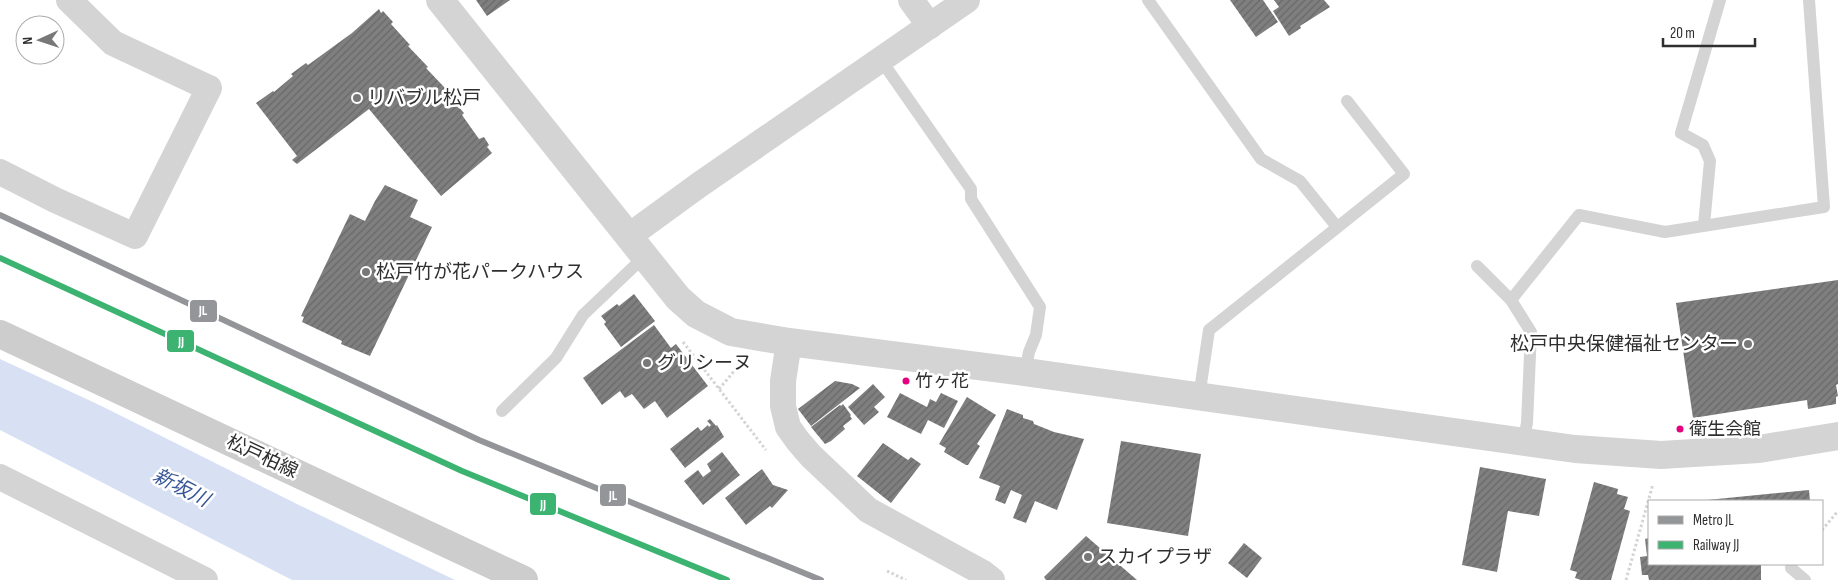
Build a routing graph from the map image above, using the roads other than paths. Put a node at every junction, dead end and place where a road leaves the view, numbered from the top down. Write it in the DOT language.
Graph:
graph roads {
  1 [pos="68,0"];
  2 [pos="440,0"];
  3 [pos="912,0"];
  4 [pos="966,0"];
  5 [pos="1148,0"];
  6 [pos="1720,0"];
  7 [pos="1810,0"];
  8 [pos="930,26"];
  9 [pos="881,60"];
  10 [pos="1347,101"];
  11 [pos="0,172"];
  12 [pos="1704,225"];
  13 [pos="1338,227"];
  14 [pos="637,246"];
  15 [pos="1477,266"];
  16 [pos="1511,300"];
  17 [pos="0,334"];
  18 [pos="789,342"];
  19 [pos="1026,372"];
  20 [pos="1199,397"];
  21 [pos="502,412"];
  22 [pos="1838,436"];
  23 [pos="1523,443"];
  24 [pos="0,477"];
  25 [pos="1791,568"];
  26 [pos="205,580"];
  27 [pos="524,580"];
  28 [pos="992,580"];
  29 [pos="1805,580"];
  1 -- 11 [label="street"];
  2 -- 14 [label="street"];
  3 -- 8 [label="street"];
  4 -- 8 [label="street"];
  5 -- 13 [label="lane"];
  6 -- 12 [label="lane"];
  7 -- 12 [label="lane"];
  8 -- 9 [label="street"];
  9 -- 14 [label="street"];
  9 -- 19 [label="lane"];
  10 -- 13 [label="lane"];
  12 -- 16 [label="lane"];
  13 -- 20 [label="lane"];
  14 -- 18 [label="street"];
  14 -- 21 [label="lane"];
  15 -- 16 [label="lane"];
  16 -- 23 [label="lane"];
  17 -- 27 [label="main road, 松戸柏線"];
  18 -- 19 [label="street"];
  18 -- 28 [label="street"];
  19 -- 20 [label="street"];
  20 -- 23 [label="street"];
  22 -- 23 [label="street"];
  24 -- 26 [label="street"];
  25 -- 29 [label="lane"];
}
